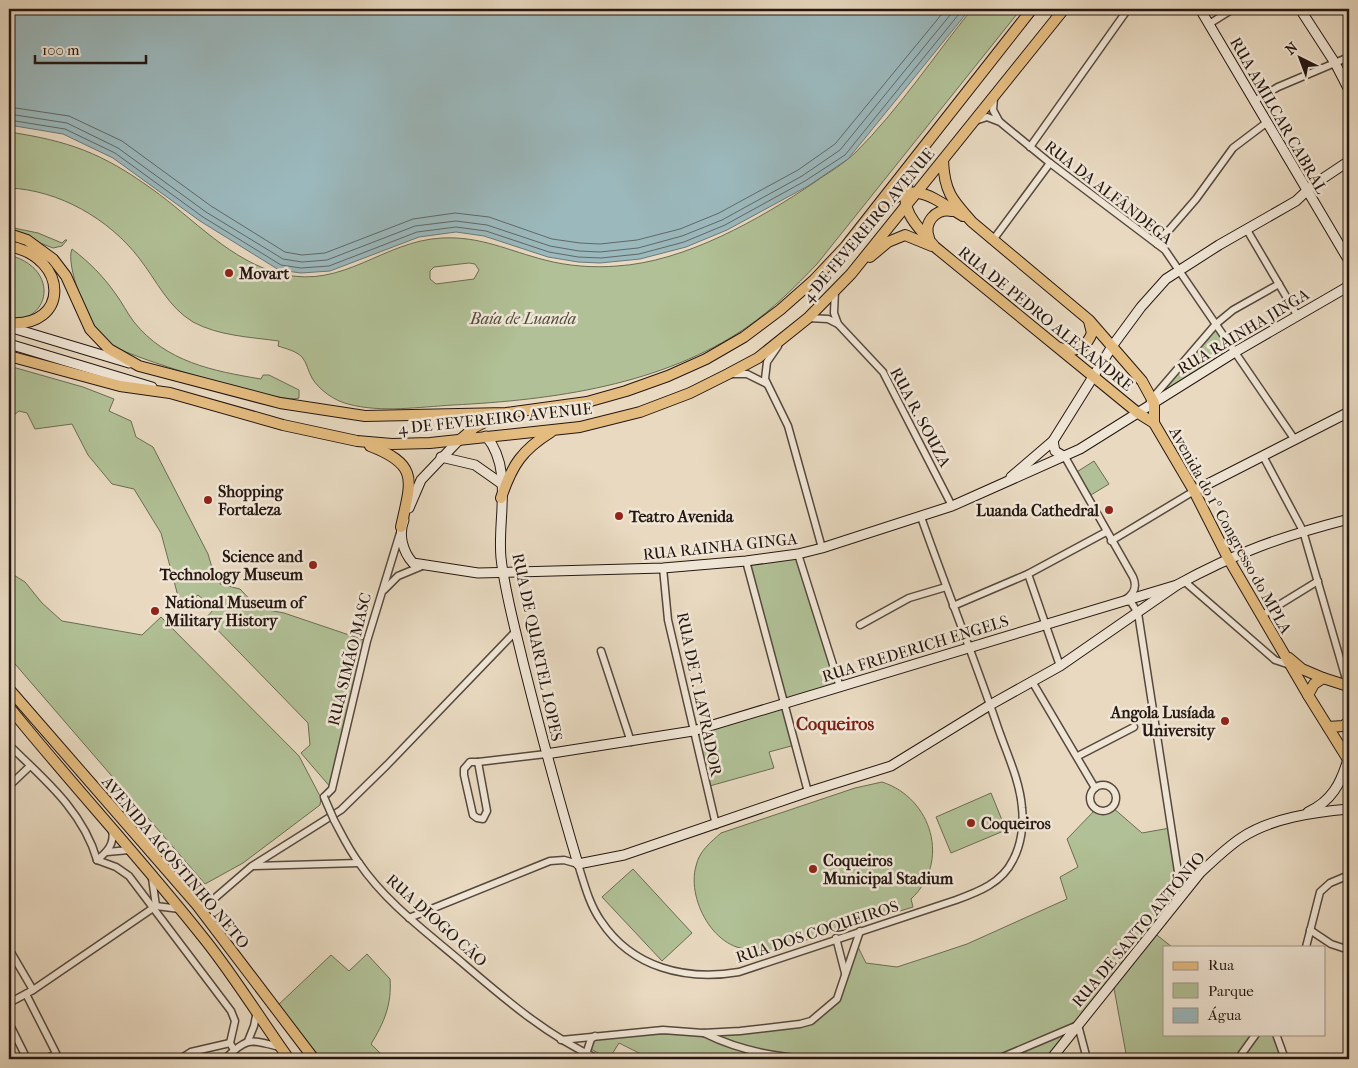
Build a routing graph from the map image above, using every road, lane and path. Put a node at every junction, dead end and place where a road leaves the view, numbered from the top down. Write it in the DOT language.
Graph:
graph roads {
  1 [pos="1032,9"];
  2 [pos="1064,9"];
  3 [pos="1128,9"];
  4 [pos="1200,9"];
  5 [pos="1233,9"];
  6 [pos="1300,9"];
  7 [pos="1209,24"];
  8 [pos="1349,57"];
  9 [pos="1335,63"];
  10 [pos="1349,90"];
  11 [pos="994,97"];
  12 [pos="1254,101"];
  13 [pos="974,121"];
  14 [pos="1000,122"];
  15 [pos="1266,122"];
  16 [pos="1030,147"];
  17 [pos="919,155"];
  18 [pos="943,160"];
  19 [pos="1349,161"];
  20 [pos="1050,163"];
  21 [pos="1307,191"];
  22 [pos="905,192"];
  23 [pos="916,192"];
  24 [pos="905,207"];
  25 [pos="953,211"];
  26 [pos="972,222"];
  27 [pos="863,225"];
  28 [pos="1247,230"];
  29 [pos="9,234"];
  30 [pos="993,240"];
  31 [pos="1157,244"];
  32 [pos="933,245"];
  33 [pos="9,246"];
  34 [pos="1349,261"];
  35 [pos="1179,269"];
  36 [pos="851,274"];
  37 [pos="1279,284"];
  38 [pos="1349,286"];
  39 [pos="835,290"];
  40 [pos="1297,315"];
  41 [pos="808,318"];
  42 [pos="1089,320"];
  43 [pos="9,323"];
  44 [pos="838,324"];
  45 [pos="1216,324"];
  46 [pos="9,327"];
  47 [pos="784,339"];
  48 [pos="9,344"];
  49 [pos="1113,345"];
  50 [pos="1060,348"];
  51 [pos="1236,352"];
  52 [pos="9,356"];
  53 [pos="139,366"];
  54 [pos="728,374"];
  55 [pos="1094,376"];
  56 [pos="766,384"];
  57 [pos="170,393"];
  58 [pos="1148,406"];
  59 [pos="1349,412"];
  60 [pos="506,413"];
  61 [pos="443,414"];
  62 [pos="1154,423"];
  63 [pos="475,427"];
  64 [pos="553,430"];
  65 [pos="486,436"];
  66 [pos="460,439"];
  67 [pos="1295,440"];
  68 [pos="357,441"];
  69 [pos="1053,441"];
  70 [pos="1263,456"];
  71 [pos="441,457"];
  72 [pos="1065,457"];
  73 [pos="1004,483"];
  74 [pos="502,484"];
  75 [pos="1194,491"];
  76 [pos="501,498"];
  77 [pos="952,506"];
  78 [pos="921,517"];
  79 [pos="1349,519"];
  80 [pos="401,530"];
  81 [pos="1303,531"];
  82 [pos="1106,532"];
  83 [pos="1111,541"];
  84 [pos="822,548"];
  85 [pos="500,554"];
  86 [pos="798,554"];
  87 [pos="1228,558"];
  88 [pos="746,561"];
  89 [pos="422,566"];
  90 [pos="663,568"];
  91 [pos="483,574"];
  92 [pos="504,574"];
  93 [pos="1028,574"];
  94 [pos="1318,581"];
  95 [pos="1181,583"];
  96 [pos="946,587"];
  97 [pos="379,597"];
  98 [pos="1124,602"];
  99 [pos="953,606"];
  100 [pos="1138,613"];
  101 [pos="1261,616"];
  102 [pos="860,625"];
  103 [pos="1046,625"];
  104 [pos="516,631"];
  105 [pos="969,648"];
  106 [pos="602,651"];
  107 [pos="1281,651"];
  108 [pos="1290,665"];
  109 [pos="1060,666"];
  110 [pos="1323,678"];
  111 [pos="1033,683"];
  112 [pos="840,687"];
  113 [pos="1349,687"];
  114 [pos="9,689"];
  115 [pos="1308,694"];
  116 [pos="783,704"];
  117 [pos="990,705"];
  118 [pos="9,707"];
  119 [pos="1349,722"];
  120 [pos="1134,726"];
  121 [pos="1328,727"];
  122 [pos="693,731"];
  123 [pos="631,742"];
  124 [pos="9,746"];
  125 [pos="546,754"];
  126 [pos="1078,756"];
  127 [pos="1349,760"];
  128 [pos="478,762"];
  129 [pos="30,766"];
  130 [pos="9,786"];
  131 [pos="1095,788"];
  132 [pos="808,792"];
  133 [pos="324,797"];
  134 [pos="1348,808"];
  135 [pos="1301,816"];
  136 [pos="110,824"];
  137 [pos="716,825"];
  138 [pos="129,850"];
  139 [pos="107,852"];
  140 [pos="97,860"];
  141 [pos="359,864"];
  142 [pos="578,864"];
  143 [pos="252,866"];
  144 [pos="1178,869"];
  145 [pos="1200,873"];
  146 [pos="1349,875"];
  147 [pos="152,877"];
  148 [pos="155,907"];
  149 [pos="180,910"];
  150 [pos="201,910"];
  151 [pos="1171,910"];
  152 [pos="409,918"];
  153 [pos="1310,930"];
  154 [pos="860,931"];
  155 [pos="836,938"];
  156 [pos="1306,946"];
  157 [pos="9,949"];
  158 [pos="1349,950"];
  159 [pos="845,974"];
  160 [pos="33,990"];
  161 [pos="26,994"];
  162 [pos="9,1003"];
  163 [pos="257,1010"];
  164 [pos="9,1023"];
  165 [pos="1078,1025"];
  166 [pos="703,1033"];
  167 [pos="595,1036"];
  168 [pos="1255,1036"];
  169 [pos="1277,1036"];
  170 [pos="560,1040"];
  171 [pos="248,1041"];
  172 [pos="230,1043"];
  173 [pos="280,1047"];
  174 [pos="234,1050"];
  175 [pos="586,1054"];
  176 [pos="58,1057"];
  177 [pos="28,1059"];
  178 [pos="45,1059"];
  179 [pos="180,1059"];
  180 [pos="225,1059"];
  181 [pos="289,1059"];
  182 [pos="314,1059"];
  183 [pos="598,1059"];
  184 [pos="810,1059"];
  185 [pos="998,1059"];
  186 [pos="1051,1059"];
  187 [pos="1087,1059"];
  188 [pos="1238,1059"];
  189 [pos="1285,1059"];
  1 -- 17 [label="main road, 4 DE FEVEREIRO AVENUE"];
  2 -- 11 [label="main road, 4 DE FEVEREIRO AVENUE"];
  3 -- 16 [label="street"];
  4 -- 7 [label="street, RUA AMILCAR CABRAL"];
  5 -- 7 [label="street"];
  6 -- 9 [label="street"];
  7 -- 12 [label="street, RUA AMILCAR CABRAL"];
  8 -- 9 [label="street"];
  9 -- 10 [label="street"];
  9 -- 12 [label="street"];
  11 -- 13 [label="main road, 4 DE FEVEREIRO AVENUE"];
  11 -- 14 [label="street"];
  12 -- 15 [label="street, RUA AMILCAR CABRAL"];
  13 -- 14 [label="street"];
  13 -- 18 [label="main road, 4 DE FEVEREIRO AVENUE"];
  14 -- 16 [label="street, RUA DA ALFÂNDEGA"];
  15 -- 21 [label="street, RUA AMILCAR CABRAL"];
  15 -- 31 [label="street"];
  16 -- 20 [label="street, RUA DA ALFÂNDEGA"];
  17 -- 22 [label="main road"];
  17 -- 27 [label="main road, 4 DE FEVEREIRO AVENUE"];
  18 -- 23 [label="main road, 4 DE FEVEREIRO AVENUE"];
  18 -- 26 [label="main road"];
  19 -- 21 [label="street"];
  20 -- 30 [label="street"];
  20 -- 31 [label="street, RUA DA ALFÂNDEGA"];
  21 -- 28 [label="street"];
  21 -- 34 [label="street, RUA AMILCAR CABRAL"];
  22 -- 23 [label="main road"];
  22 -- 24 [label="main road"];
  22 -- 27 [label="main road"];
  23 -- 24 [label="main road, 4 DE FEVEREIRO AVENUE"];
  23 -- 25 [label="main road"];
  24 -- 32 [label="main road"];
  24 -- 36 [label="main road, 4 DE FEVEREIRO AVENUE"];
  25 -- 26 [label="main road"];
  25 -- 32 [label="main road"];
  26 -- 30 [label="main road"];
  27 -- 60 [label="main road, 4 DE FEVEREIRO AVENUE"];
  28 -- 35 [label="street"];
  28 -- 37 [label="street"];
  29 -- 53 [label="main road"];
  30 -- 42 [label="main road"];
  31 -- 35 [label="street, RUA DA ALFÂNDEGA"];
  32 -- 36 [label="main road"];
  32 -- 50 [label="main road, RUA DE PEDRO ALEXANDRE"];
  33 -- 43 [label="main road"];
  35 -- 45 [label="street, RUA DA ALFÂNDEGA"];
  35 -- 49 [label="street"];
  36 -- 39 [label="main road, 4 DE FEVEREIRO AVENUE"];
  37 -- 40 [label="street"];
  37 -- 45 [label="street"];
  38 -- 40 [label="street, RUA RAINHA JINGA"];
  39 -- 41 [label="main road, 4 DE FEVEREIRO AVENUE"];
  39 -- 44 [label="street"];
  40 -- 51 [label="street, RUA RAINHA JINGA"];
  41 -- 44 [label="street"];
  41 -- 47 [label="main road, 4 DE FEVEREIRO AVENUE"];
  42 -- 49 [label="main road"];
  42 -- 50 [label="main road"];
  44 -- 77 [label="street, RUA R. SOUZA"];
  45 -- 51 [label="street, RUA DA ALFÂNDEGA"];
  45 -- 58 [label="street"];
  46 -- 53 [label="street, 4 DE FEVEREIRO AVENUE"];
  47 -- 54 [label="main road, 4 DE FEVEREIRO AVENUE"];
  47 -- 56 [label="street"];
  48 -- 57 [label="street, 4 DE FEVEREIRO AVENUE"];
  49 -- 55 [label="street"];
  49 -- 58 [label="main road"];
  50 -- 55 [label="main road, RUA DE PEDRO ALEXANDRE"];
  51 -- 58 [label="street, RUA RAINHA JINGA"];
  51 -- 67 [label="street, RUA DA ALFÂNDEGA"];
  52 -- 57 [label="main road"];
  53 -- 61 [label="main road, 4 DE FEVEREIRO AVENUE"];
  54 -- 56 [label="street"];
  54 -- 64 [label="main road, 4 DE FEVEREIRO AVENUE"];
  55 -- 58 [label="main road, RUA DE PEDRO ALEXANDRE"];
  55 -- 69 [label="street"];
  56 -- 84 [label="street"];
  57 -- 68 [label="main road, 4 DE FEVEREIRO AVENUE"];
  58 -- 62 [label="main road, Avenida do 1º Congresso do MPLA"];
  58 -- 62 [label="main road, Avenida do 1º Congresso do MPLA"];
  58 -- 72 [label="street, RUA RAINHA GINGA"];
  59 -- 67 [label="street"];
  60 -- 61 [label="main road, 4 DE FEVEREIRO AVENUE"];
  60 -- 63 [label="main road"];
  61 -- 63 [label="main road"];
  62 -- 75 [label="main road, Avenida do 1º Congresso do MPLA"];
  63 -- 65 [label="main road"];
  63 -- 66 [label="main road"];
  64 -- 65 [label="main road, 4 DE FEVEREIRO AVENUE"];
  64 -- 76 [label="main road"];
  65 -- 66 [label="main road, 4 DE FEVEREIRO AVENUE"];
  65 -- 74 [label="street, RUA DE QUARTEL LOPES"];
  66 -- 68 [label="main road, 4 DE FEVEREIRO AVENUE"];
  66 -- 71 [label="street"];
  67 -- 70 [label="street"];
  68 -- 80 [label="main road"];
  69 -- 72 [label="street"];
  69 -- 73 [label="street"];
  70 -- 75 [label="street"];
  70 -- 81 [label="street"];
  71 -- 74 [label="street"];
  71 -- 80 [label="street"];
  72 -- 73 [label="street, RUA RAINHA GINGA"];
  72 -- 82 [label="street"];
  73 -- 77 [label="street, RUA RAINHA GINGA"];
  74 -- 76 [label="street, RUA DE QUARTEL LOPES"];
  75 -- 83 [label="street"];
  75 -- 87 [label="main road, Avenida do 1º Congresso do MPLA"];
  76 -- 85 [label="street, RUA DE QUARTEL LOPES"];
  77 -- 78 [label="street, RUA RAINHA GINGA"];
  78 -- 84 [label="street, RUA RAINHA GINGA"];
  78 -- 96 [label="street, RUA DOS COQUEIROS"];
  79 -- 81 [label="street, RUA FREDERICH ENGELS"];
  80 -- 89 [label="street"];
  80 -- 97 [label="street, RUA SIMÃO MASC"];
  81 -- 87 [label="street, RUA FREDERICH ENGELS"];
  81 -- 94 [label="street"];
  82 -- 83 [label="street"];
  82 -- 93 [label="street"];
  83 -- 98 [label="street"];
  84 -- 86 [label="street, RUA RAINHA GINGA"];
  85 -- 91 [label="street"];
  85 -- 92 [label="street, RUA DE QUARTEL LOPES"];
  86 -- 88 [label="street, RUA RAINHA GINGA"];
  86 -- 112 [label="street"];
  87 -- 95 [label="street, RUA FREDERICH ENGELS"];
  87 -- 101 [label="main road, Avenida do 1º Congresso do MPLA"];
  88 -- 90 [label="street, RUA RAINHA GINGA"];
  88 -- 116 [label="street"];
  89 -- 91 [label="street, RUA RAINHA GINGA"];
  89 -- 97 [label="street"];
  90 -- 92 [label="street, RUA RAINHA GINGA"];
  90 -- 122 [label="street, RUA DE T. LAVRADOR"];
  91 -- 92 [label="street, RUA RAINHA GINGA"];
  92 -- 104 [label="street, RUA DE QUARTEL LOPES"];
  93 -- 99 [label="street"];
  93 -- 103 [label="street"];
  94 -- 101 [label="street"];
  94 -- 113 [label="street"];
  95 -- 98 [label="street, RUA FREDERICH ENGELS"];
  95 -- 100 [label="street"];
  95 -- 108 [label="street"];
  96 -- 99 [label="street, RUA DOS COQUEIROS"];
  96 -- 102 [label="street"];
  97 -- 133 [label="street, RUA SIMÃO MASC"];
  98 -- 100 [label="street"];
  98 -- 103 [label="street, RUA FREDERICH ENGELS"];
  99 -- 105 [label="street, RUA DOS COQUEIROS"];
  100 -- 109 [label="street"];
  100 -- 144 [label="street"];
  101 -- 107 [label="main road, Avenida do 1º Congresso do MPLA"];
  103 -- 105 [label="street, RUA FREDERICH ENGELS"];
  103 -- 109 [label="street"];
  104 -- 125 [label="street, RUA DE QUARTEL LOPES"];
  104 -- 143 [label="street"];
  105 -- 112 [label="street, RUA FREDERICH ENGELS"];
  105 -- 117 [label="street, RUA DOS COQUEIROS"];
  106 -- 123 [label="street"];
  107 -- 108 [label="main road, Avenida do 1º Congresso do MPLA"];
  107 -- 110 [label="main road, Avenida do 1º Congresso do MPLA"];
  108 -- 115 [label="main road, Avenida do 1º Congresso do MPLA"];
  109 -- 111 [label="street"];
  110 -- 113 [label="main road, Avenida do 1º Congresso do MPLA"];
  110 -- 115 [label="main road"];
  111 -- 117 [label="street"];
  111 -- 126 [label="street"];
  112 -- 116 [label="street, RUA FREDERICH ENGELS"];
  114 -- 150 [label="main road, AVENIDA AGOSTINHO NETO"];
  115 -- 121 [label="main road, Avenida do 1º Congresso do MPLA"];
  116 -- 122 [label="street, RUA FREDERICH ENGELS"];
  116 -- 132 [label="street"];
  117 -- 132 [label="street"];
  117 -- 154 [label="street, RUA DOS COQUEIROS"];
  118 -- 136 [label="main road, AVENIDA AGOSTINHO NETO"];
  119 -- 121 [label="main road"];
  120 -- 126 [label="street"];
  121 -- 127 [label="main road"];
  122 -- 123 [label="street, RUA FREDERICH ENGELS"];
  122 -- 137 [label="street, RUA DE T. LAVRADOR"];
  123 -- 125 [label="street, RUA FREDERICH ENGELS"];
  124 -- 129 [label="street"];
  125 -- 128 [label="street, RUA FREDERICH ENGELS"];
  125 -- 142 [label="street, RUA DE QUARTEL LOPES"];
  126 -- 131 [label="street"];
  127 -- 135 [label="street, RUA DE SANTO ANTÓNIO"];
  128 -- 128 [label="street"];
  129 -- 130 [label="street"];
  129 -- 140 [label="street"];
  131 -- 131 [label="street"];
  132 -- 137 [label="street"];
  133 -- 141 [label="street, RUA DIOGO CÃO, bridge"];
  134 -- 135 [label="street, RUA DE SANTO ANTÓNIO"];
  135 -- 145 [label="street, RUA DE SANTO ANTÓNIO"];
  136 -- 138 [label="main road, AVENIDA AGOSTINHO NETO"];
  136 -- 139 [label="street"];
  137 -- 142 [label="street"];
  138 -- 139 [label="street"];
  138 -- 147 [label="main road, AVENIDA AGOSTINHO NETO"];
  139 -- 140 [label="street"];
  140 -- 148 [label="street"];
  141 -- 143 [label="street"];
  141 -- 152 [label="street, RUA DIOGO CÃO"];
  142 -- 152 [label="street"];
  142 -- 155 [label="street, RUA DOS COQUEIROS"];
  143 -- 150 [label="street"];
  144 -- 145 [label="street"];
  144 -- 151 [label="street"];
  145 -- 151 [label="street, RUA DE SANTO ANTÓNIO"];
  146 -- 153 [label="street"];
  147 -- 148 [label="street"];
  147 -- 149 [label="main road, AVENIDA AGOSTINHO NETO"];
  148 -- 149 [label="street"];
  148 -- 160 [label="street"];
  148 -- 172 [label="street"];
  149 -- 163 [label="main road, AVENIDA AGOSTINHO NETO"];
  150 -- 182 [label="main road, AVENIDA AGOSTINHO NETO"];
  151 -- 165 [label="street, RUA DE SANTO ANTÓNIO"];
  152 -- 170 [label="street, RUA DIOGO CÃO"];
  153 -- 156 [label="street"];
  153 -- 158 [label="street"];
  154 -- 155 [label="street, RUA DOS COQUEIROS"];
  154 -- 159 [label="street"];
  155 -- 159 [label="street"];
  157 -- 160 [label="street"];
  159 -- 166 [label="street"];
  160 -- 161 [label="street"];
  161 -- 162 [label="street"];
  161 -- 176 [label="street"];
  163 -- 171 [label="street"];
  163 -- 173 [label="main road, AVENIDA AGOSTINHO NETO"];
  164 -- 177 [label="street"];
  165 -- 185 [label="street"];
  165 -- 186 [label="street, RUA DE SANTO ANTÓNIO"];
  165 -- 187 [label="street"];
  166 -- 167 [label="street"];
  166 -- 184 [label="street"];
  167 -- 170 [label="street"];
  167 -- 175 [label="street"];
  168 -- 188 [label="street"];
  169 -- 189 [label="street"];
  170 -- 175 [label="street, RUA DIOGO CÃO"];
  171 -- 173 [label="street"];
  171 -- 174 [label="street"];
  172 -- 174 [label="street"];
  172 -- 179 [label="street"];
  173 -- 181 [label="main road, AVENIDA AGOSTINHO NETO"];
  174 -- 180 [label="street"];
  175 -- 183 [label="street, RUA DIOGO CÃO"];
  176 -- 178 [label="street"];
}
